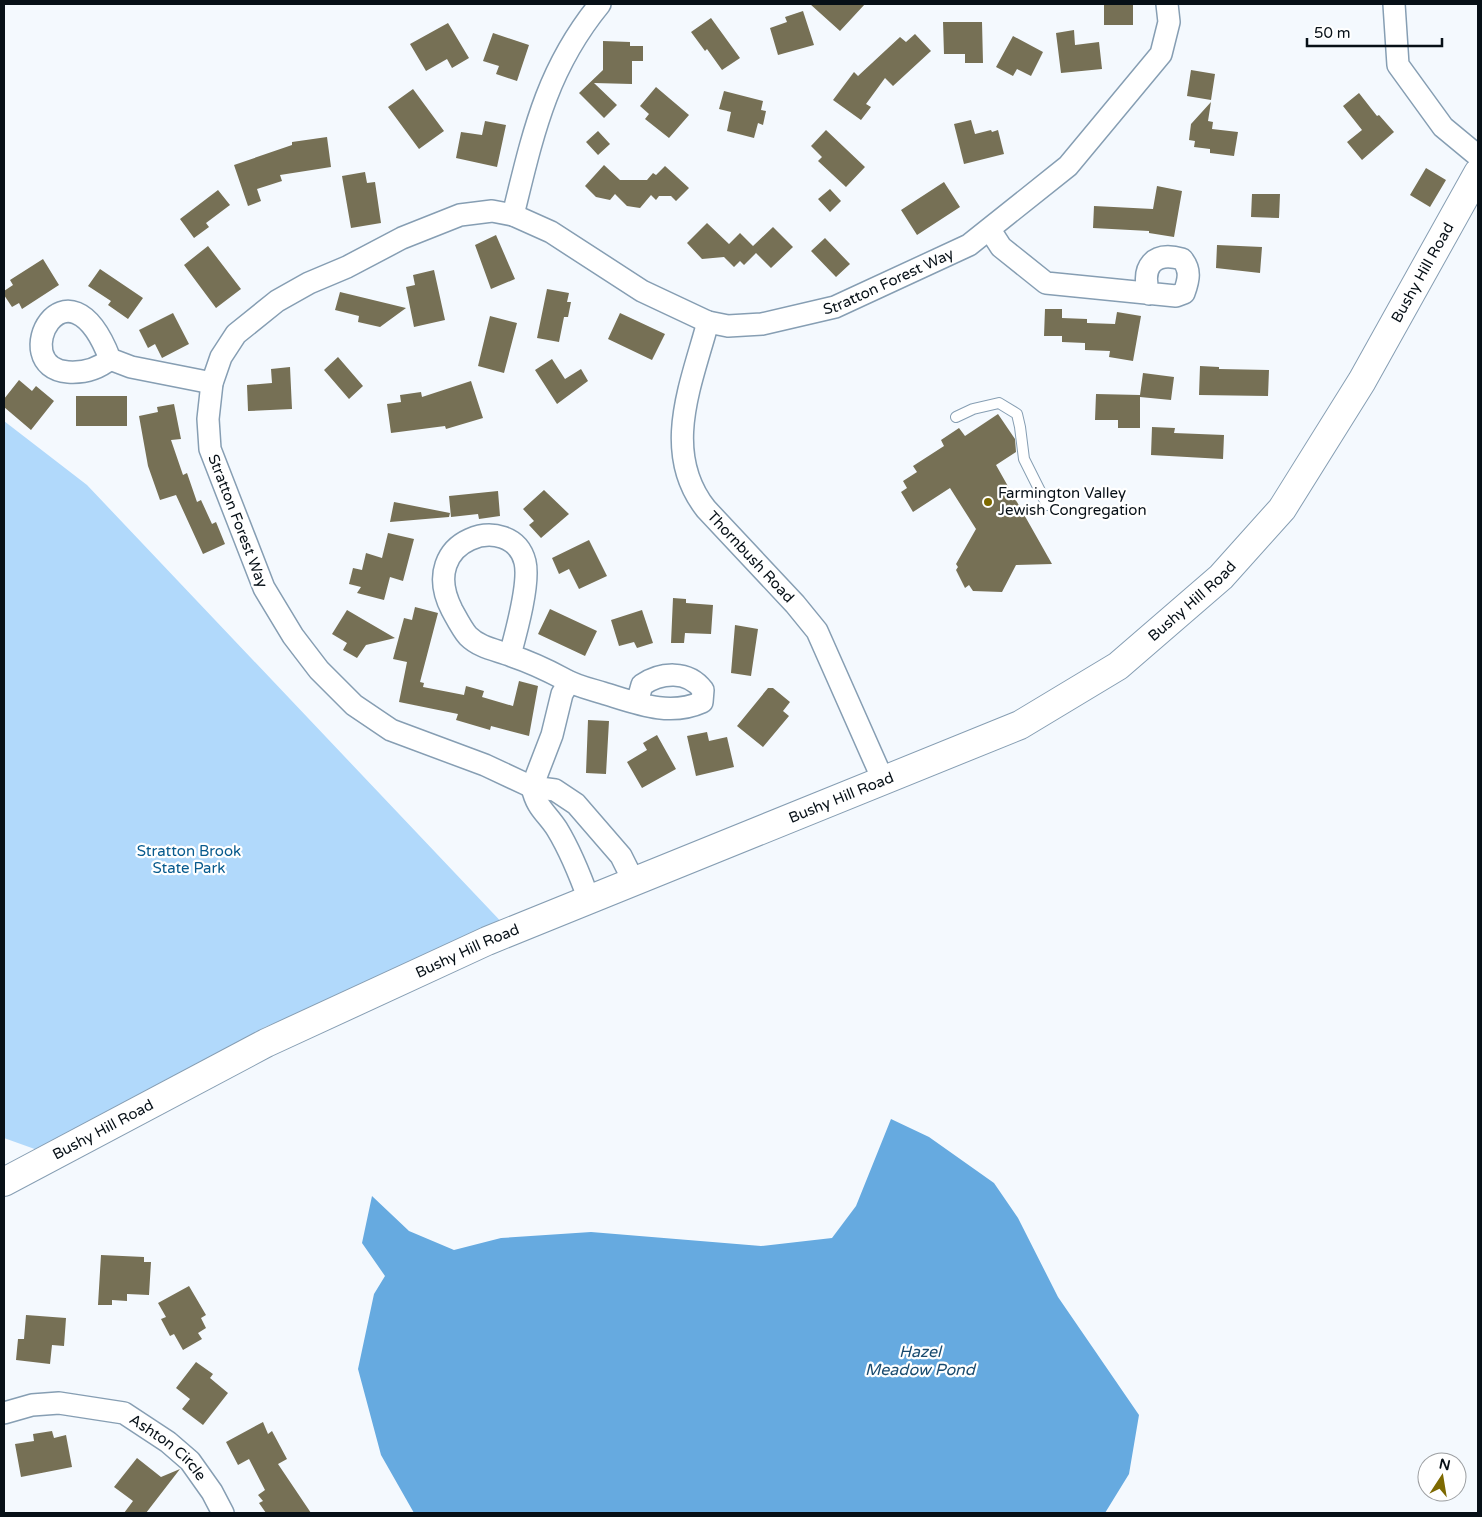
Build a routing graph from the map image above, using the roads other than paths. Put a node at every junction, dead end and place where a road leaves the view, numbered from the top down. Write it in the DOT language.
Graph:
graph roads {
  1 [pos="600,4"];
  2 [pos="1168,4"];
  3 [pos="1394,4"];
  4 [pos="1478,156"];
  5 [pos="1478,173"];
  6 [pos="513,215"];
  7 [pos="990,230"];
  8 [pos="1149,294"];
  9 [pos="708,322"];
  10 [pos="110,359"];
  11 [pos="212,383"];
  12 [pos="956,417"];
  13 [pos="1047,506"];
  14 [pos="510,655"];
  15 [pos="569,682"];
  16 [pos="637,703"];
  17 [pos="884,780"];
  18 [pos="532,787"];
  19 [pos="634,882"];
  20 [pos="589,900"];
  21 [pos="4,1182"];
  22 [pos="4,1413"];
  23 [pos="223,1513"];
  1 -- 6 [label="street"];
  2 -- 7 [label="street, Stratton Forest Way"];
  3 -- 4 [label="street"];
  5 -- 17 [label="main road, Bushy Hill Road"];
  6 -- 9 [label="street, Stratton Forest Way"];
  6 -- 11 [label="street, Stratton Forest Way"];
  7 -- 8 [label="street"];
  7 -- 9 [label="street, Stratton Forest Way"];
  9 -- 17 [label="street, Thornbush Road"];
  10 -- 11 [label="street"];
  11 -- 18 [label="street, Stratton Forest Way"];
  12 -- 13 [label="lane"];
  14 -- 14 [label="street"];
  14 -- 15 [label="street"];
  15 -- 16 [label="street"];
  15 -- 18 [label="street"];
  17 -- 19 [label="main road, Bushy Hill Road"];
  18 -- 19 [label="street, Stratton Forest Way"];
  18 -- 20 [label="street"];
  19 -- 20 [label="main road, Bushy Hill Road"];
  20 -- 21 [label="main road, Bushy Hill Road"];
  22 -- 23 [label="street, Ashton Circle"];
}
